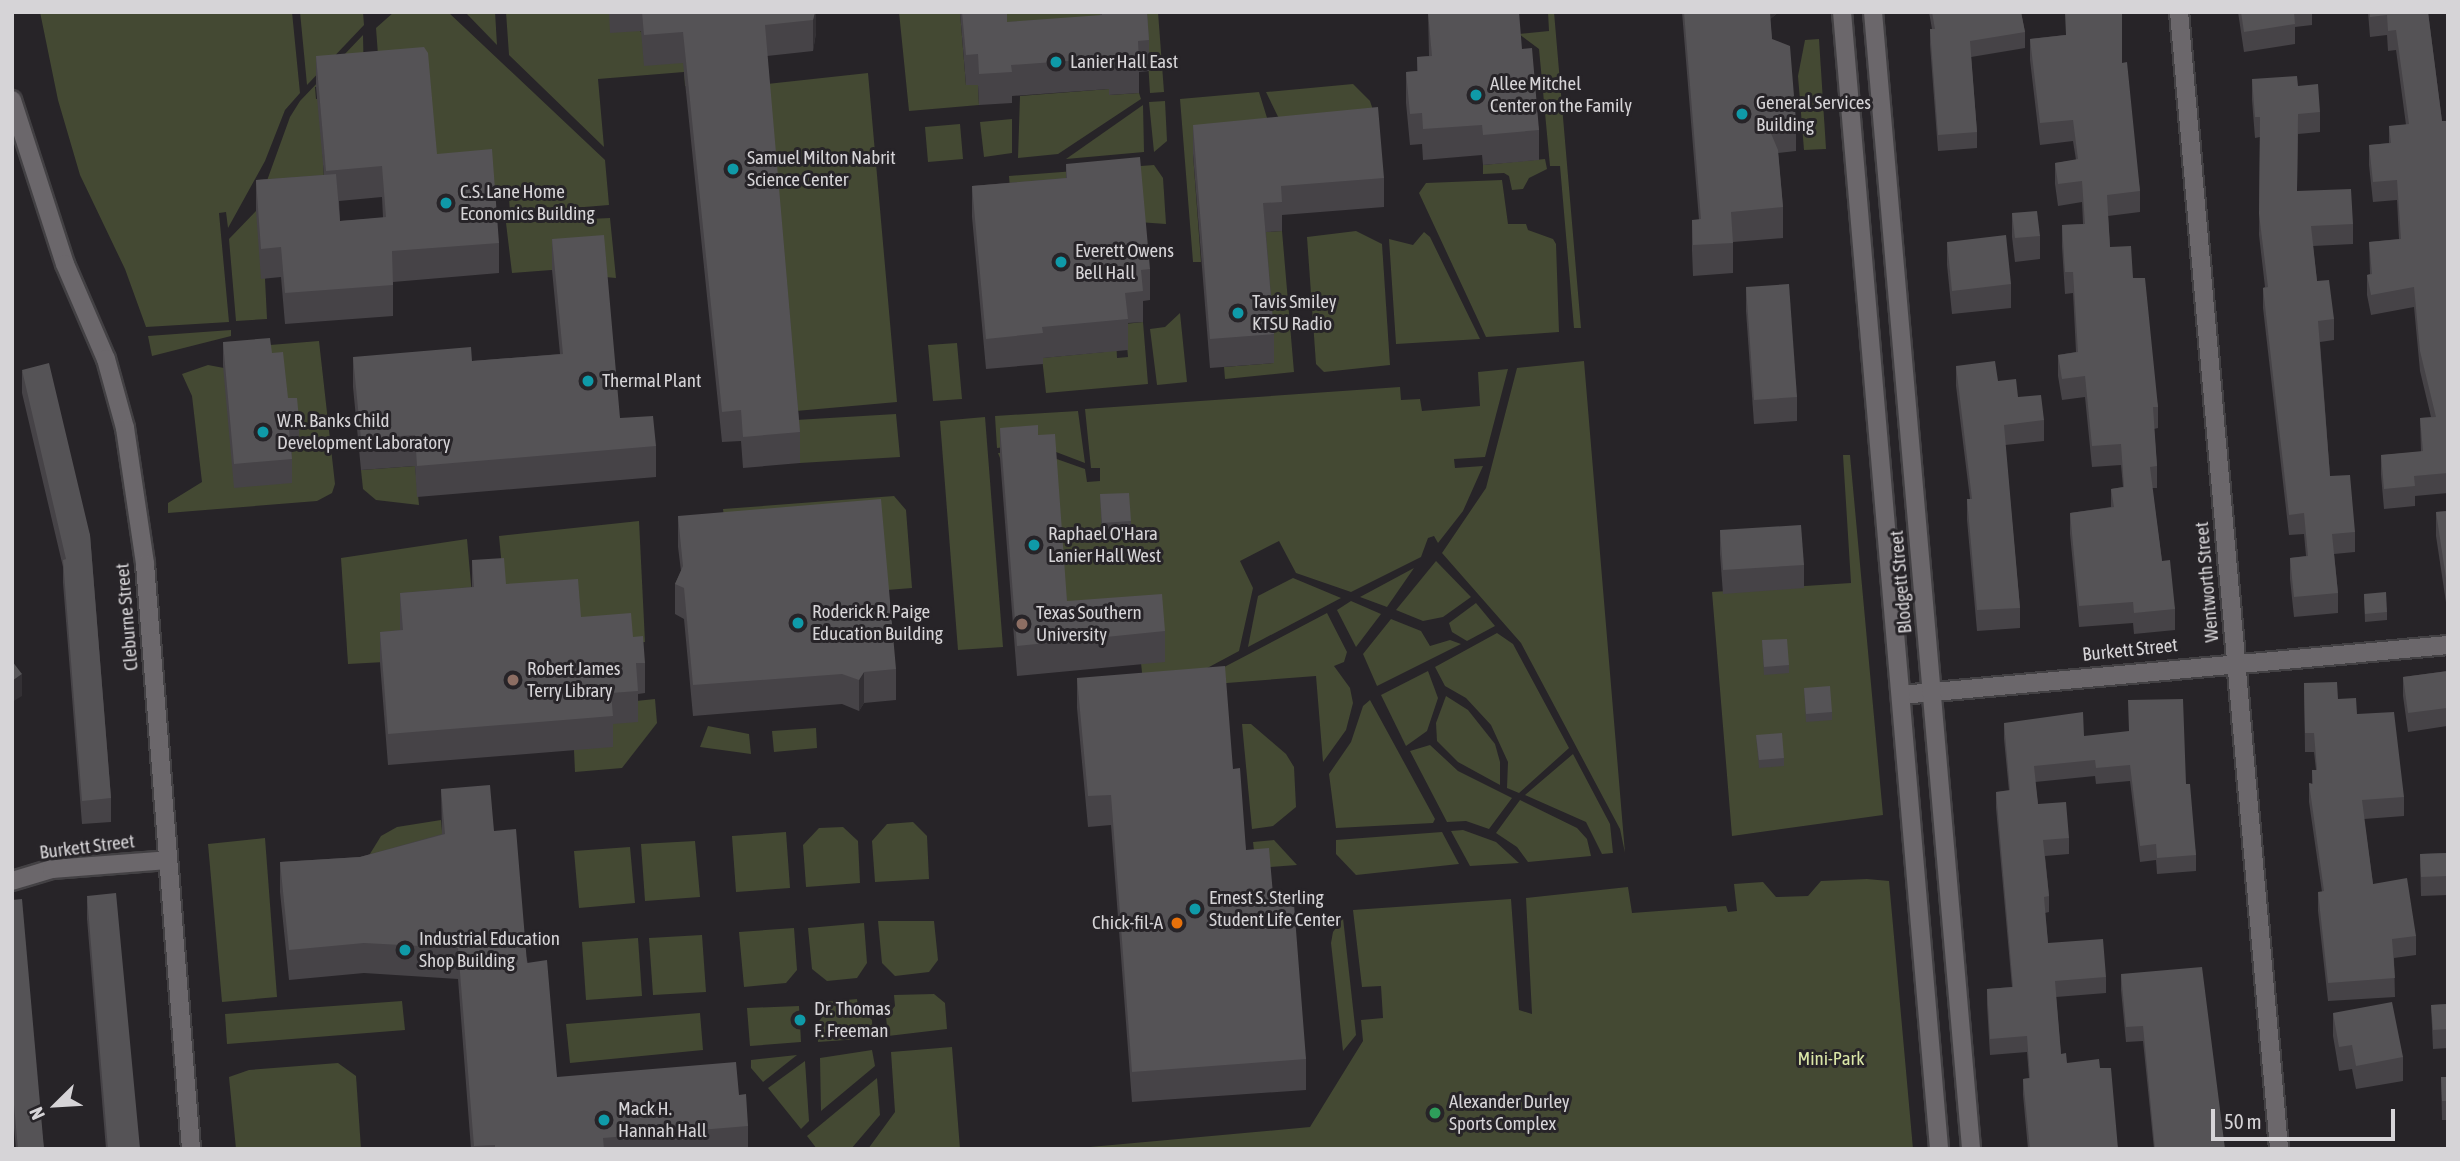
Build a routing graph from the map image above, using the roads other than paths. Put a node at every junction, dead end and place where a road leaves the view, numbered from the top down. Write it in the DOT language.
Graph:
graph roads {
  1 [pos="1842,12"];
  2 [pos="1873,12"];
  3 [pos="2179,12"];
  4 [pos="12,100"];
  5 [pos="1894,262"];
  6 [pos="1864,265"];
  7 [pos="2448,645"];
  8 [pos="2235,661"];
  9 [pos="1931,693"];
  10 [pos="1900,695"];
  11 [pos="1945,844"];
  12 [pos="1912,846"];
  13 [pos="168,860"];
  14 [pos="12,881"];
  15 [pos="191,1149"];
  16 [pos="1940,1149"];
  17 [pos="1971,1149"];
  18 [pos="2279,1149"];
  1 -- 6 [label="main road, Blodgett Street"];
  2 -- 5 [label="main road, Blodgett Street"];
  3 -- 8 [label="main road, Wentworth Street"];
  4 -- 13 [label="main road, Cleburne Street"];
  5 -- 6 [label="main road"];
  5 -- 9 [label="main road, Blodgett Street"];
  6 -- 10 [label="main road, Blodgett Street"];
  7 -- 8 [label="main road, Burkett Street"];
  8 -- 9 [label="main road, Burkett Street"];
  8 -- 18 [label="main road, Wentworth Street"];
  9 -- 10 [label="main road, Burkett Street"];
  9 -- 11 [label="main road, Blodgett Street"];
  10 -- 12 [label="main road, Blodgett Street"];
  11 -- 12 [label="main road"];
  11 -- 17 [label="main road, Blodgett Street"];
  12 -- 16 [label="main road, Blodgett Street"];
  13 -- 14 [label="main road, Burkett Street"];
  13 -- 15 [label="main road, Cleburne Street"];
}
